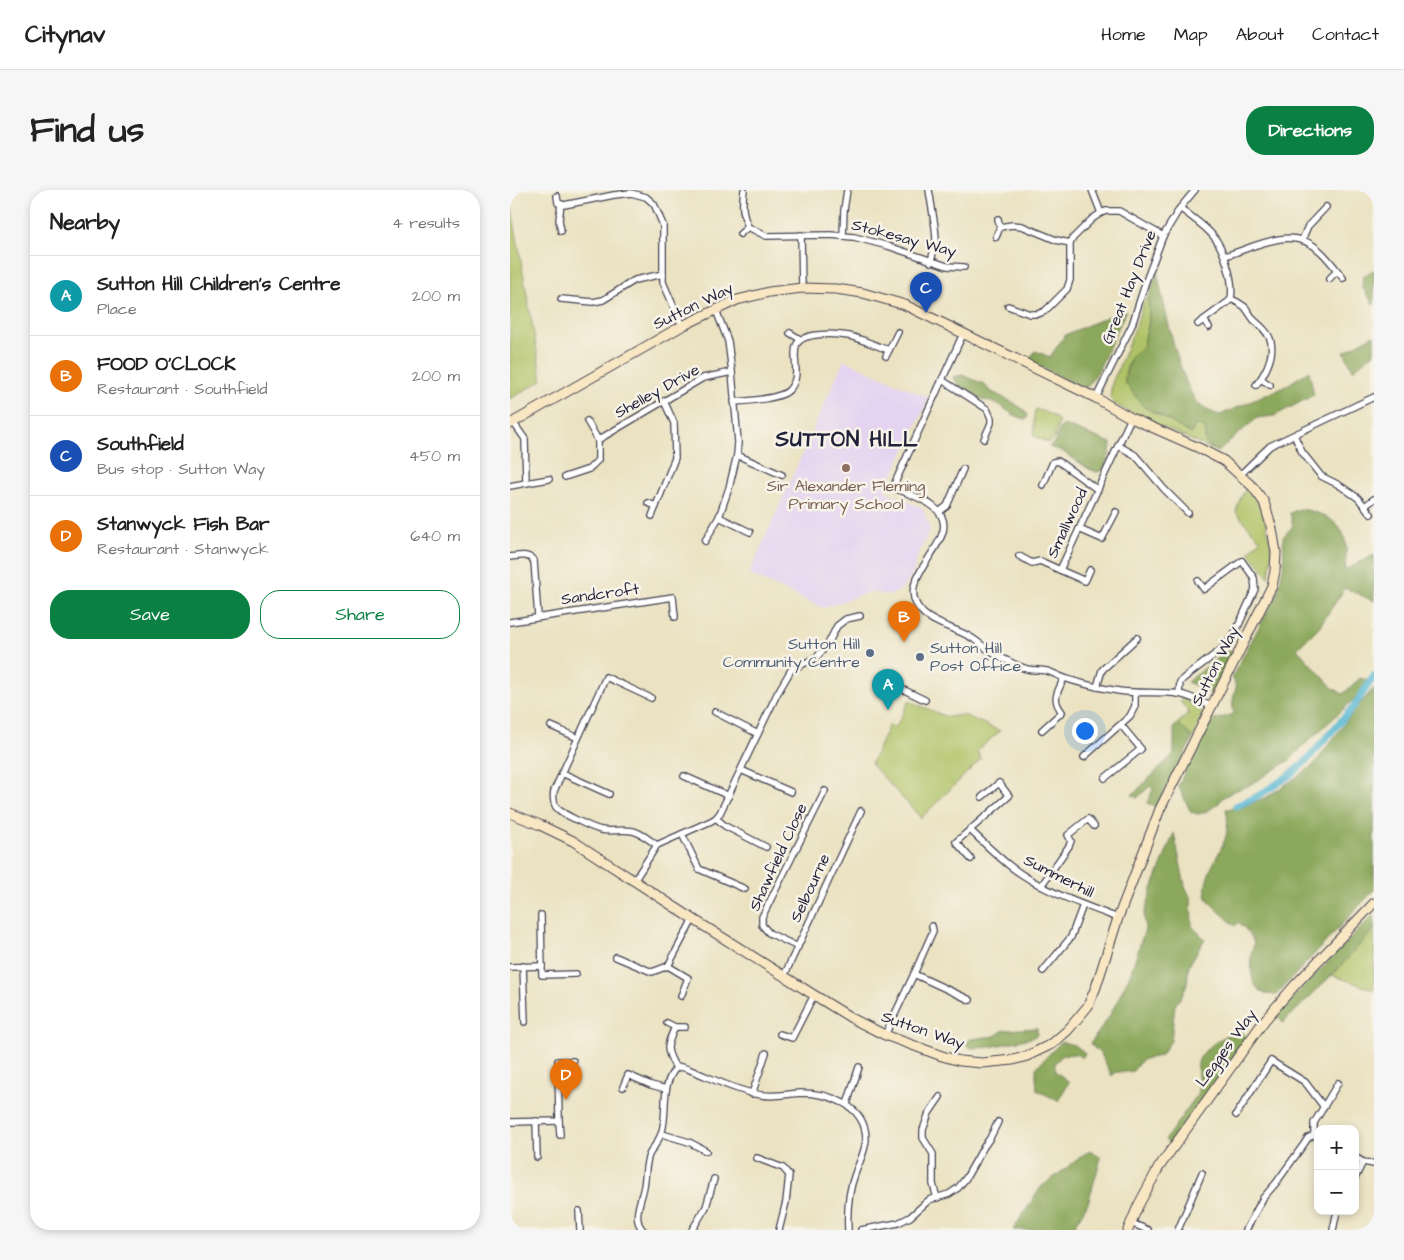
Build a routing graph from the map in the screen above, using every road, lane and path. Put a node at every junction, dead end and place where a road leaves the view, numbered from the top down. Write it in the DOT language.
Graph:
graph roads {
  1 [pos="648,190"];
  2 [pos="744,190"];
  3 [pos="847,190"];
  4 [pos="930,190"];
  5 [pos="1092,190"];
  6 [pos="1195,190"];
  7 [pos="557,196"];
  8 [pos="646,197"];
  9 [pos="561,204"];
  10 [pos="1326,207"];
  11 [pos="1180,208"];
  12 [pos="1101,213"];
  13 [pos="998,219"];
  14 [pos="1000,227"];
  15 [pos="748,228"];
  16 [pos="561,231"];
  17 [pos="740,234"];
  18 [pos="801,235"];
  19 [pos="843,236"];
  20 [pos="1163,236"];
  21 [pos="996,237"];
  22 [pos="1302,240"];
  23 [pos="1070,243"];
  24 [pos="1225,256"];
  25 [pos="931,262"];
  26 [pos="964,267"];
  27 [pos="1338,271"];
  28 [pos="663,274"];
  29 [pos="1343,278"];
  30 [pos="1329,279"];
  31 [pos="802,288"];
  32 [pos="561,299"];
  33 [pos="1231,299"];
  34 [pos="568,301"];
  35 [pos="1008,306"];
  36 [pos="566,308"];
  37 [pos="716,310"];
  38 [pos="1204,320"];
  39 [pos="1198,324"];
  40 [pos="682,326"];
  41 [pos="1209,327"];
  42 [pos="898,332"];
  43 [pos="790,333"];
  44 [pos="963,334"];
  45 [pos="800,339"];
  46 [pos="732,372"];
  47 [pos="1261,379"];
  48 [pos="942,380"];
  49 [pos="1256,385"];
  50 [pos="1270,385"];
  51 [pos="1374,397"];
  52 [pos="1096,398"];
  53 [pos="664,401"];
  54 [pos="734,402"];
  55 [pos="1131,418"];
  56 [pos="587,420"];
  57 [pos="512,423"];
  58 [pos="1294,434"];
  59 [pos="984,439"];
  60 [pos="598,440"];
  61 [pos="1119,446"];
  62 [pos="738,454"];
  63 [pos="964,469"];
  64 [pos="782,475"];
  65 [pos="1240,475"];
  66 [pos="565,477"];
  67 [pos="549,479"];
  68 [pos="526,483"];
  69 [pos="1043,485"];
  70 [pos="510,486"];
  71 [pos="1098,490"];
  72 [pos="1374,499"];
  73 [pos="648,504"];
  74 [pos="656,506"];
  75 [pos="1365,506"];
  76 [pos="938,512"];
  77 [pos="1116,512"];
  78 [pos="1188,513"];
  79 [pos="1371,514"];
  80 [pos="652,516"];
  81 [pos="719,517"];
  82 [pos="1079,529"];
  83 [pos="750,532"];
  84 [pos="705,541"];
  85 [pos="1019,556"];
  86 [pos="510,557"];
  87 [pos="1060,570"];
  88 [pos="1090,570"];
  89 [pos="1198,581"];
  90 [pos="860,616"];
  91 [pos="538,617"];
  92 [pos="675,617"];
  93 [pos="510,622"];
  94 [pos="1137,638"];
  95 [pos="1064,678"];
  96 [pos="898,687"];
  97 [pos="1097,687"];
  98 [pos="1135,693"];
  99 [pos="1179,694"];
  100 [pos="651,698"];
  101 [pos="925,700"];
  102 [pos="1211,706"];
  103 [pos="714,712"];
  104 [pos="1121,725"];
  105 [pos="552,726"];
  106 [pos="1042,730"];
  107 [pos="758,734"];
  108 [pos="578,738"];
  109 [pos="1084,757"];
  110 [pos="741,770"];
  111 [pos="562,773"];
  112 [pos="684,776"];
  113 [pos="1105,778"];
  114 [pos="825,791"];
  115 [pos="791,792"];
  116 [pos="609,794"];
  117 [pos="729,796"];
  118 [pos="982,797"];
  119 [pos="861,811"];
  120 [pos="510,813"];
  121 [pos="716,818"];
  122 [pos="1094,826"];
  123 [pos="970,830"];
  124 [pos="682,834"];
  125 [pos="656,845"];
  126 [pos="766,847"];
  127 [pos="972,859"];
  128 [pos="634,881"];
  129 [pos="1041,886"];
  130 [pos="745,890"];
  131 [pos="1374,903"];
  132 [pos="1083,905"];
  133 [pos="540,915"];
  134 [pos="1118,918"];
  135 [pos="693,919"];
  136 [pos="932,926"];
  137 [pos="798,948"];
  138 [pos="616,957"];
  139 [pos="510,966"];
  140 [pos="523,966"];
  141 [pos="542,966"];
  142 [pos="668,966"];
  143 [pos="1043,972"];
  144 [pos="576,974"];
  145 [pos="914,974"];
  146 [pos="784,976"];
  147 [pos="814,995"];
  148 [pos="682,996"];
  149 [pos="970,1000"];
  150 [pos="525,1022"];
  151 [pos="668,1024"];
  152 [pos="675,1027"];
  153 [pos="685,1027"];
  154 [pos="780,1034"];
  155 [pos="885,1035"];
  156 [pos="766,1053"];
  157 [pos="573,1061"];
  158 [pos="859,1067"];
  159 [pos="676,1068"];
  160 [pos="1338,1083"];
  161 [pos="623,1087"];
  162 [pos="666,1089"];
  163 [pos="752,1094"];
  164 [pos="940,1097"];
  165 [pos="847,1104"];
  166 [pos="1243,1105"];
  167 [pos="1324,1107"];
  168 [pos="1249,1109"];
  169 [pos="1236,1115"];
  170 [pos="536,1121"];
  171 [pos="559,1121"];
  172 [pos="510,1122"];
  173 [pos="998,1122"];
  174 [pos="1314,1125"];
  175 [pos="662,1134"];
  176 [pos="560,1135"];
  177 [pos="1314,1136"];
  178 [pos="706,1151"];
  179 [pos="537,1158"];
  180 [pos="757,1158"];
  181 [pos="1359,1160"];
  182 [pos="1363,1162"];
  183 [pos="1374,1164"];
  184 [pos="1359,1170"];
  185 [pos="1202,1173"];
  186 [pos="714,1179"];
  187 [pos="937,1198"];
  188 [pos="579,1211"];
  189 [pos="1336,1215"];
  190 [pos="1130,1226"];
  191 [pos="880,1228"];
  192 [pos="580,1230"];
  193 [pos="643,1230"];
  194 [pos="692,1230"];
  195 [pos="779,1230"];
  196 [pos="848,1230"];
  197 [pos="861,1230"];
  198 [pos="1148,1230"];
  199 [pos="1178,1230"];
  200 [pos="1246,1230"];
  201 [pos="1333,1230"];
  1 -- 8 [label="street"];
  2 -- 15 [label="street"];
  3 -- 19 [label="street"];
  4 -- 25 [label="street"];
  5 -- 12 [label="street"];
  6 -- 11 [label="street, Great Hay Drive"];
  7 -- 9 [label="street"];
  8 -- 9 [label="street"];
  8 -- 28 [label="street"];
  9 -- 16 [label="street"];
  10 -- 22 [label="street"];
  11 -- 20 [label="street, Great Hay Drive"];
  11 -- 24 [label="street"];
  12 -- 20 [label="street"];
  12 -- 23 [label="street"];
  13 -- 14 [label="street"];
  14 -- 21 [label="street"];
  14 -- 23 [label="street"];
  15 -- 17 [label="street"];
  15 -- 18 [label="street, Stokesay Way"];
  18 -- 19 [label="street, Stokesay Way"];
  18 -- 31 [label="street"];
  19 -- 25 [label="street, Stokesay Way"];
  20 -- 52 [label="street, Great Hay Drive"];
  22 -- 24 [label="street"];
  22 -- 27 [label="street"];
  23 -- 35 [label="street"];
  24 -- 33 [label="street"];
  25 -- 26 [label="street, Stokesay Way"];
  27 -- 29 [label="street"];
  27 -- 30 [label="street"];
  28 -- 34 [label="street"];
  28 -- 40 [label="street"];
  31 -- 37 [label="street, Sutton Way"];
  31 -- 44 [label="street, Sutton Way"];
  32 -- 34 [label="street"];
  33 -- 38 [label="street"];
  33 -- 47 [label="street"];
  34 -- 36 [label="street"];
  37 -- 40 [label="street, Sutton Way"];
  37 -- 46 [label="street"];
  38 -- 39 [label="street"];
  38 -- 41 [label="street"];
  40 -- 57 [label="street, Sutton Way"];
  42 -- 45 [label="street"];
  43 -- 45 [label="street"];
  44 -- 48 [label="street"];
  44 -- 52 [label="street, Sutton Way"];
  45 -- 54 [label="street"];
  46 -- 53 [label="street, Shelley Drive"];
  46 -- 54 [label="street"];
  47 -- 49 [label="street"];
  47 -- 50 [label="street"];
  48 -- 59 [label="street"];
  48 -- 76 [label="street"];
  51 -- 58 [label="street"];
  52 -- 55 [label="street, Sutton Way"];
  53 -- 60 [label="street, Shelley Drive"];
  53 -- 74 [label="street"];
  54 -- 62 [label="street"];
  55 -- 61 [label="street, Smallwood"];
  55 -- 65 [label="street, Sutton Way"];
  56 -- 60 [label="street"];
  57 -- 68 [label="street"];
  58 -- 65 [label="street"];
  58 -- 75 [label="street"];
  60 -- 66 [label="street"];
  61 -- 71 [label="street, Smallwood"];
  61 -- 78 [label="street"];
  62 -- 64 [label="street"];
  62 -- 81 [label="street"];
  63 -- 76 [label="street"];
  65 -- 102 [label="street, Sutton Way"];
  67 -- 68 [label="street"];
  68 -- 70 [label="street"];
  69 -- 71 [label="street"];
  71 -- 82 [label="street, Smallwood"];
  72 -- 75 [label="street"];
  73 -- 74 [label="street"];
  74 -- 80 [label="street"];
  75 -- 79 [label="street"];
  76 -- 95 [label="street"];
  77 -- 82 [label="street"];
  81 -- 83 [label="street"];
  81 -- 84 [label="street"];
  82 -- 87 [label="street, Smallwood"];
  85 -- 87 [label="street, Smallwood"];
  86 -- 91 [label="street"];
  87 -- 88 [label="street"];
  89 -- 99 [label="street"];
  90 -- 107 [label="street"];
  91 -- 92 [label="street, Sandcroft"];
  91 -- 93 [label="street, Sandcroft"];
  94 -- 97 [label="street"];
  95 -- 97 [label="street"];
  95 -- 106 [label="street"];
  96 -- 101 [label="street"];
  97 -- 98 [label="street"];
  98 -- 99 [label="street"];
  98 -- 104 [label="street"];
  99 -- 102 [label="street"];
  100 -- 108 [label="street"];
  102 -- 134 [label="street, Sutton Way"];
  103 -- 107 [label="street"];
  104 -- 109 [label="street"];
  104 -- 113 [label="street"];
  105 -- 108 [label="street"];
  107 -- 110 [label="street"];
  108 -- 111 [label="street"];
  110 -- 115 [label="street"];
  110 -- 117 [label="street"];
  111 -- 116 [label="street"];
  111 -- 125 [label="street"];
  112 -- 117 [label="street"];
  114 -- 137 [label="street, Shawfield Close"];
  117 -- 121 [label="street"];
  118 -- 123 [label="street"];
  119 -- 137 [label="street, Selbourne"];
  120 -- 128 [label="street, Sutton Way"];
  121 -- 124 [label="street"];
  121 -- 126 [label="street"];
  122 -- 129 [label="street"];
  123 -- 127 [label="street"];
  123 -- 129 [label="street, Summerhill"];
  124 -- 125 [label="street"];
  124 -- 130 [label="street"];
  125 -- 128 [label="street"];
  128 -- 135 [label="street, Sutton Way"];
  129 -- 132 [label="street, Summerhill"];
  131 -- 190 [label="street, Legges Way"];
  132 -- 134 [label="street, Summerhill"];
  132 -- 143 [label="street"];
  133 -- 141 [label="street"];
  134 -- 155 [label="street, Sutton Way"];
  135 -- 142 [label="street"];
  135 -- 146 [label="street, Sutton Way"];
  136 -- 145 [label="street"];
  137 -- 146 [label="street, Selbourne"];
  138 -- 142 [label="street"];
  139 -- 140 [label="street"];
  140 -- 141 [label="street"];
  140 -- 150 [label="street"];
  141 -- 144 [label="street"];
  142 -- 148 [label="street"];
  145 -- 149 [label="street"];
  145 -- 155 [label="street"];
  146 -- 147 [label="street, Sutton Way"];
  147 -- 154 [label="street"];
  147 -- 155 [label="street, Sutton Way"];
  151 -- 152 [label="street"];
  152 -- 153 [label="street"];
  152 -- 159 [label="street"];
  156 -- 163 [label="street"];
  157 -- 171 [label="street"];
  158 -- 165 [label="street"];
  159 -- 162 [label="street"];
  159 -- 163 [label="street"];
  160 -- 167 [label="street"];
  161 -- 162 [label="street"];
  162 -- 175 [label="street"];
  163 -- 165 [label="street"];
  164 -- 187 [label="street"];
  165 -- 196 [label="street"];
  166 -- 167 [label="street"];
  166 -- 168 [label="street"];
  166 -- 169 [label="street"];
  167 -- 174 [label="street"];
  170 -- 171 [label="street"];
  170 -- 172 [label="street"];
  170 -- 179 [label="street"];
  171 -- 176 [label="street"];
  173 -- 187 [label="street"];
  175 -- 178 [label="street"];
  175 -- 193 [label="street"];
  177 -- 200 [label="street"];
  180 -- 195 [label="street"];
  181 -- 182 [label="street"];
  182 -- 183 [label="street"];
  182 -- 184 [label="street"];
  185 -- 199 [label="street"];
  186 -- 194 [label="street"];
  187 -- 191 [label="street"];
  188 -- 192 [label="street"];
  189 -- 201 [label="street"];
  190 -- 198 [label="street"];
  191 -- 197 [label="street"];
}
